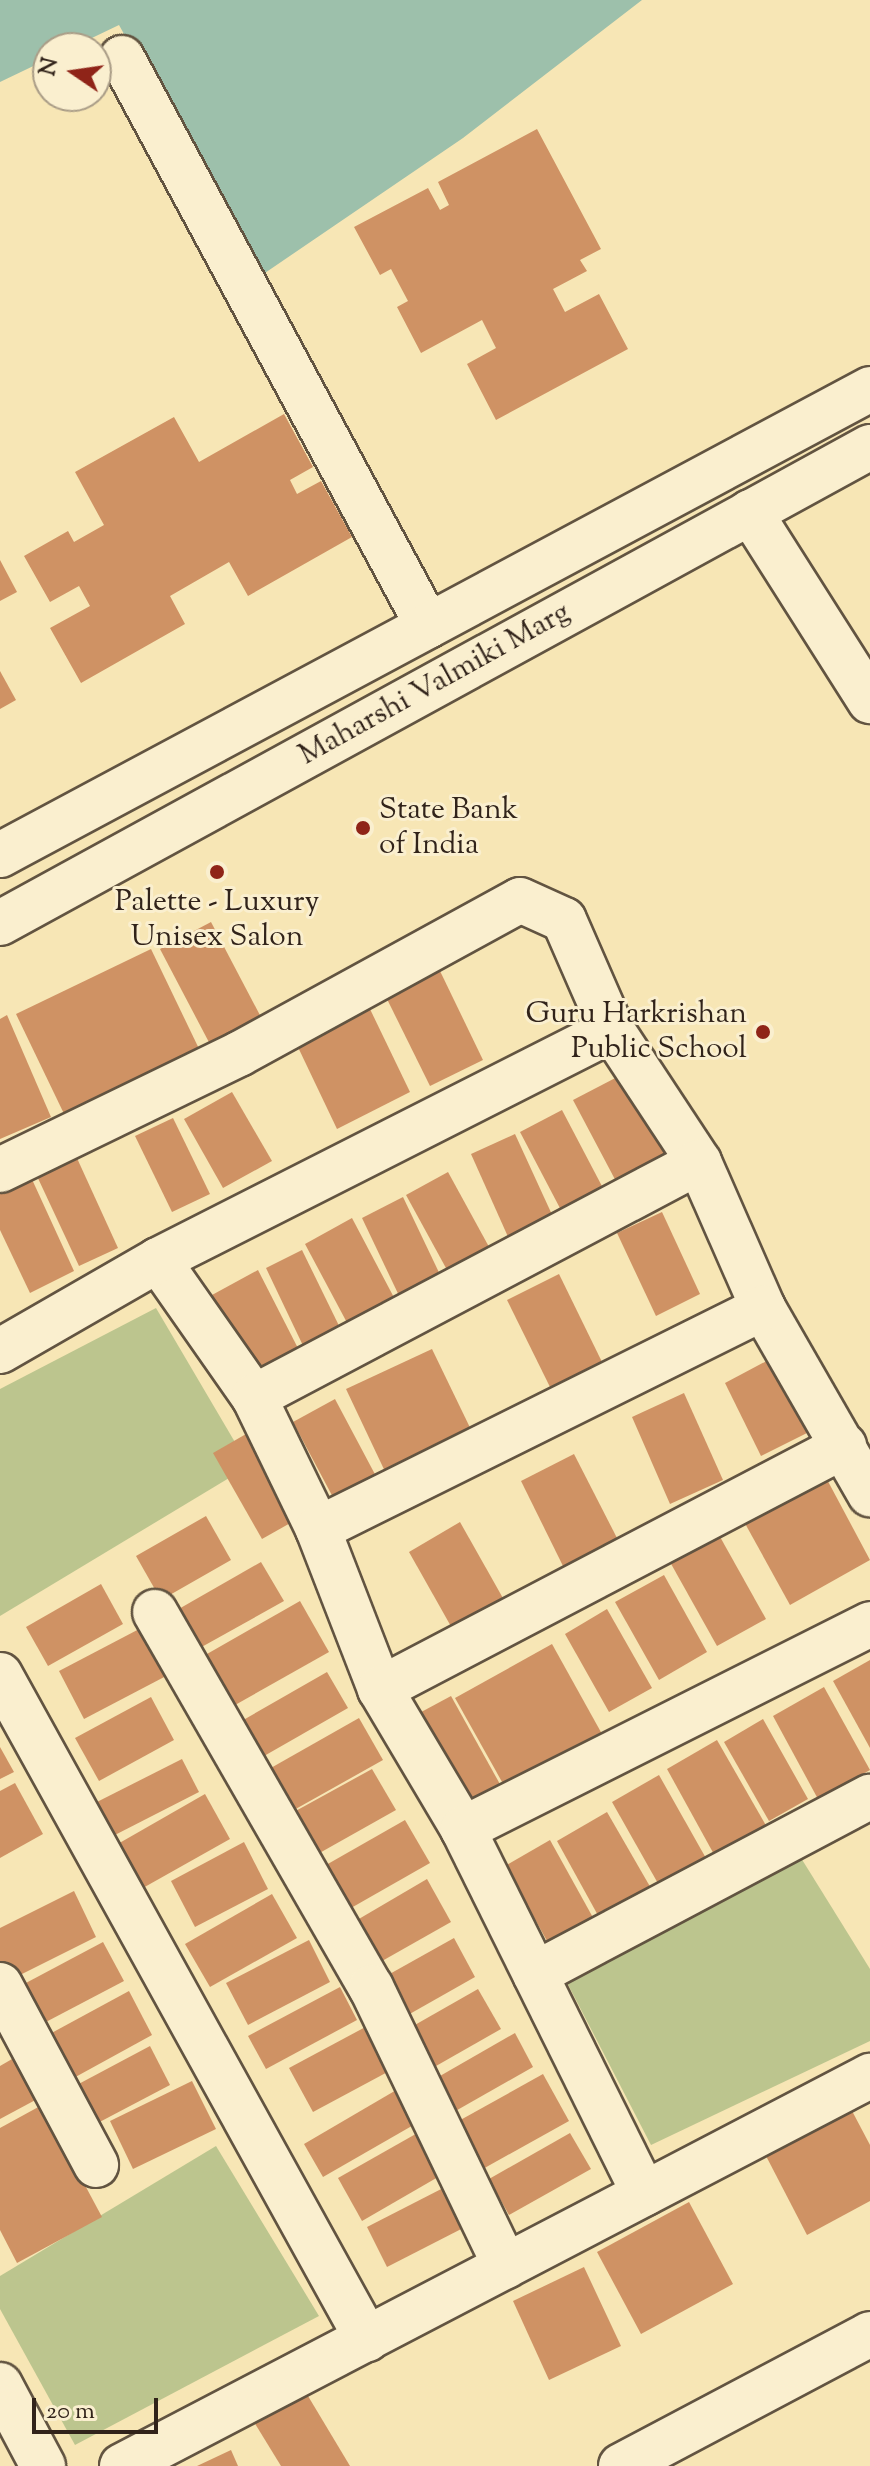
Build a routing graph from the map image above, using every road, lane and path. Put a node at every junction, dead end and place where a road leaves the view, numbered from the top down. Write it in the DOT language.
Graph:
graph roads {
  1 [pos="122,58"];
  2 [pos="870,389"];
  3 [pos="870,447"];
  4 [pos="750,512"];
  5 [pos="428,626"];
  6 [pos="870,701"];
  7 [pos="0,855"];
  8 [pos="0,923"];
  9 [pos="612,1030"];
  10 [pos="699,1162"];
  11 [pos="0,1170"];
  12 [pos="158,1260"];
  13 [pos="763,1308"];
  14 [pos="0,1351"];
  15 [pos="254,1397"];
  16 [pos="844,1446"];
  17 [pos="870,1494"];
  18 [pos="318,1529"];
  19 [pos="155,1612"];
  20 [pos="870,1624"];
  21 [pos="0,1675"];
  22 [pos="380,1689"];
  23 [pos="870,1797"];
  24 [pos="463,1829"];
  25 [pos="535,1974"];
  26 [pos="0,1985"];
  27 [pos="870,2076"];
  28 [pos="96,2165"];
  29 [pos="644,2194"];
  30 [pos="505,2266"];
  31 [pos="870,2334"];
  32 [pos="367,2339"];
  33 [pos="0,2385"];
  34 [pos="43,2466"];
  35 [pos="122,2466"];
  36 [pos="621,2466"];
  1 -- 5 [label="street"];
  2 -- 5 [label="street, Maharshi Valmiki Marg"];
  3 -- 4 [label="street, Maharshi Valmiki Marg"];
  4 -- 6 [label="street"];
  4 -- 8 [label="street, Maharshi Valmiki Marg"];
  5 -- 7 [label="street, Maharshi Valmiki Marg"];
  9 -- 10 [label="street"];
  9 -- 11 [label="street"];
  9 -- 12 [label="street"];
  10 -- 13 [label="street"];
  10 -- 15 [label="street"];
  12 -- 14 [label="street"];
  12 -- 15 [label="street"];
  13 -- 16 [label="street"];
  13 -- 18 [label="street"];
  15 -- 18 [label="street"];
  16 -- 17 [label="street"];
  16 -- 22 [label="street"];
  18 -- 22 [label="street"];
  19 -- 30 [label="street"];
  20 -- 24 [label="street"];
  21 -- 32 [label="street"];
  22 -- 24 [label="street"];
  23 -- 25 [label="street"];
  24 -- 25 [label="street"];
  25 -- 29 [label="street"];
  26 -- 28 [label="street"];
  27 -- 29 [label="street"];
  29 -- 30 [label="street"];
  30 -- 32 [label="street"];
  31 -- 36 [label="street"];
  32 -- 35 [label="street"];
  33 -- 34 [label="street"];
}
